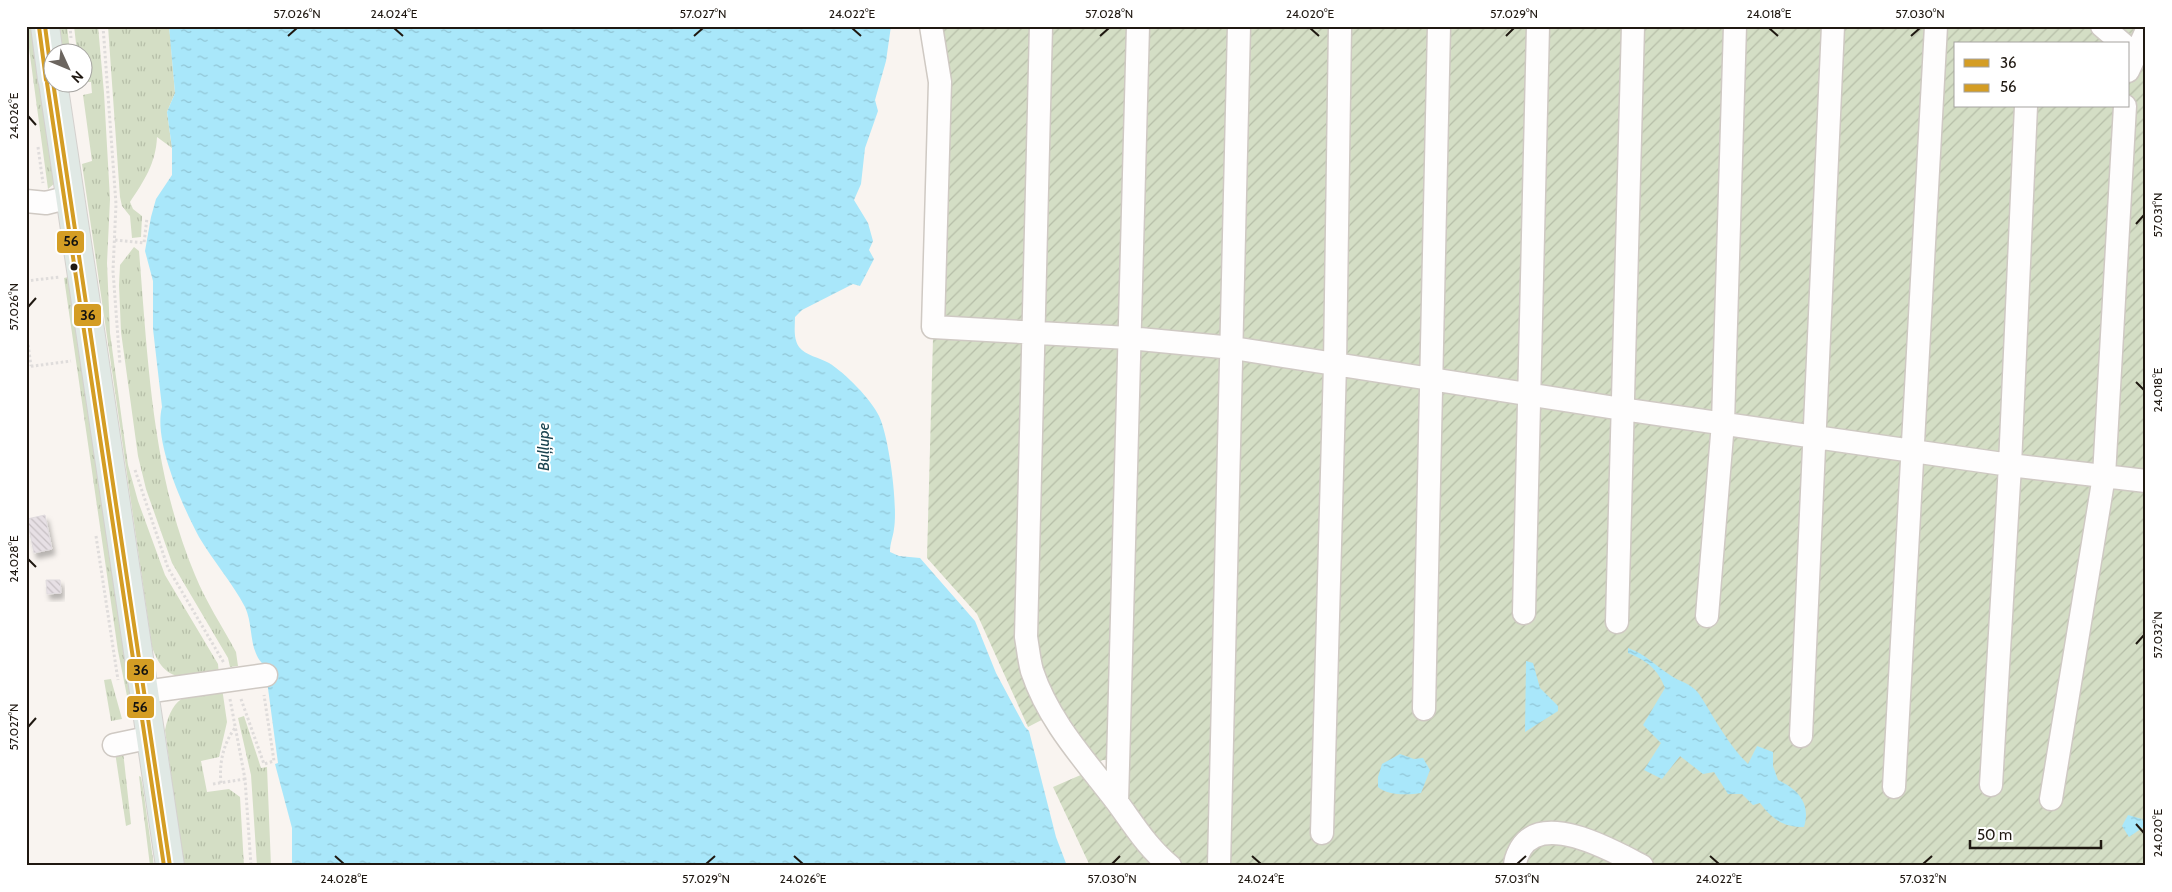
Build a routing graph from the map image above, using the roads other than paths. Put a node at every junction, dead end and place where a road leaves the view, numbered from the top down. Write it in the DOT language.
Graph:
graph roads {
  1 [pos="45,26"];
  2 [pos="932,26"];
  3 [pos="1041,26"];
  4 [pos="1138,26"];
  5 [pos="1239,26"];
  6 [pos="1340,26"];
  7 [pos="1439,26"];
  8 [pos="1538,26"];
  9 [pos="1632,26"];
  10 [pos="1735,26"];
  11 [pos="1833,26"];
  12 [pos="1936,26"];
  13 [pos="2102,26"];
  14 [pos="2146,32"];
  15 [pos="47,42"];
  16 [pos="2118,42"];
  17 [pos="2132,56"];
  18 [pos="55,92"];
  19 [pos="2026,108"];
  20 [pos="2125,108"];
  21 [pos="70,198"];
  22 [pos="26,201"];
  23 [pos="1033,333"];
  24 [pos="1130,338"];
  25 [pos="1233,348"];
  26 [pos="1335,364"];
  27 [pos="1432,380"];
  28 [pos="1530,395"];
  29 [pos="1622,409"];
  30 [pos="1723,423"];
  31 [pos="1816,437"];
  32 [pos="1912,451"];
  33 [pos="2010,465"];
  34 [pos="2104,476"];
  35 [pos="2146,481"];
  36 [pos="1524,613"];
  37 [pos="1708,616"];
  38 [pos="1616,622"];
  39 [pos="265,681"];
  40 [pos="145,692"];
  41 [pos="1424,709"];
  42 [pos="1801,736"];
  43 [pos="152,737"];
  44 [pos="114,745"];
  45 [pos="1991,785"];
  46 [pos="1894,787"];
  47 [pos="2051,799"];
  48 [pos="1117,802"];
  49 [pos="1322,833"];
  50 [pos="170,866"];
  51 [pos="1170,866"];
  52 [pos="1219,866"];
  53 [pos="1515,866"];
  54 [pos="1642,866"];
  1 -- 15 [label="main road"];
  2 -- 23 [label="street"];
  3 -- 23 [label="street"];
  4 -- 24 [label="street"];
  5 -- 25 [label="street"];
  6 -- 26 [label="street"];
  7 -- 27 [label="street"];
  8 -- 28 [label="street"];
  9 -- 29 [label="street"];
  10 -- 30 [label="street"];
  11 -- 31 [label="street"];
  12 -- 32 [label="street"];
  13 -- 16 [label="street"];
  14 -- 17 [label="street"];
  18 -- 21 [label="main road"];
  19 -- 33 [label="street"];
  20 -- 34 [label="street"];
  21 -- 22 [label="street"];
  21 -- 40 [label="main road"];
  23 -- 24 [label="street"];
  23 -- 48 [label="street"];
  24 -- 25 [label="street"];
  24 -- 48 [label="street"];
  25 -- 26 [label="street"];
  25 -- 52 [label="street"];
  26 -- 27 [label="street"];
  26 -- 49 [label="street"];
  27 -- 28 [label="street"];
  27 -- 41 [label="street"];
  28 -- 29 [label="street"];
  28 -- 36 [label="street"];
  29 -- 30 [label="street"];
  29 -- 38 [label="street"];
  30 -- 31 [label="street"];
  30 -- 37 [label="street"];
  31 -- 32 [label="street"];
  31 -- 42 [label="street"];
  32 -- 33 [label="street"];
  32 -- 46 [label="street"];
  33 -- 34 [label="street"];
  33 -- 45 [label="street"];
  34 -- 35 [label="street"];
  34 -- 47 [label="street"];
  39 -- 40 [label="street"];
  40 -- 43 [label="main road"];
  43 -- 44 [label="street"];
  43 -- 50 [label="main road"];
  48 -- 51 [label="street"];
  53 -- 54 [label="street"];
}
